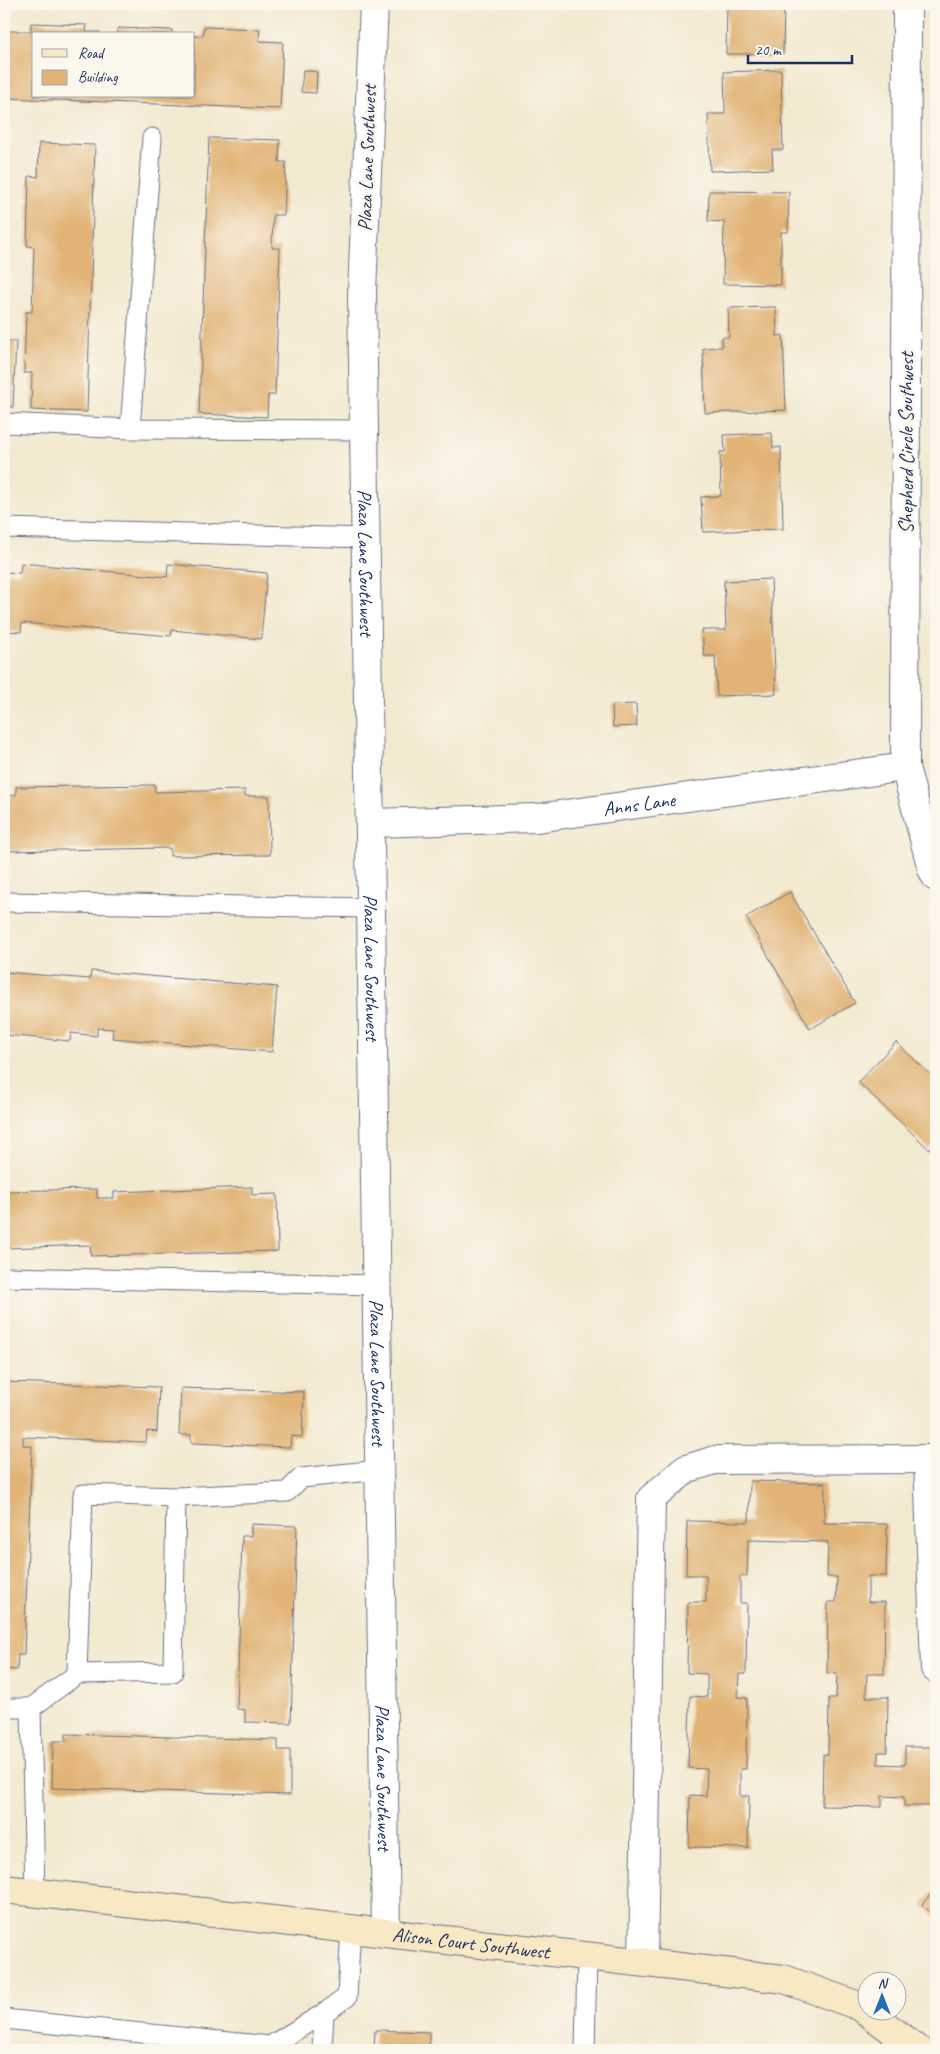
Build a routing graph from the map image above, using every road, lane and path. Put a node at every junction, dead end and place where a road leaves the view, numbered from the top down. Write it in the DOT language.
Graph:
graph roads {
  1 [pos="374,4"];
  2 [pos="907,4"];
  3 [pos="152,138"];
  4 [pos="4,424"];
  5 [pos="130,429"];
  6 [pos="364,430"];
  7 [pos="4,528"];
  8 [pos="366,538"];
  9 [pos="905,767"];
  10 [pos="371,823"];
  11 [pos="936,877"];
  12 [pos="4,902"];
  13 [pos="372,908"];
  14 [pos="4,1277"];
  15 [pos="377,1285"];
  16 [pos="932,1459"];
  17 [pos="379,1470"];
  18 [pos="176,1496"];
  19 [pos="935,1668"];
  20 [pos="77,1674"];
  21 [pos="4,1708"];
  22 [pos="31,1708"];
  23 [pos="4,1889"];
  24 [pos="35,1893"];
  25 [pos="351,1928"];
  26 [pos="386,1932"];
  27 [pos="586,1956"];
  28 [pos="643,1962"];
  29 [pos="324,2013"];
  30 [pos="4,2019"];
  31 [pos="270,2048"];
  32 [pos="322,2050"];
  33 [pos="585,2050"];
  34 [pos="919,2050"];
  1 -- 6 [label="street, Plaza Lane Southwest"];
  2 -- 9 [label="street, Shepherd Circle Southwest"];
  3 -- 5 [label="lane"];
  4 -- 5 [label="lane"];
  5 -- 6 [label="lane"];
  6 -- 8 [label="street, Plaza Lane Southwest"];
  7 -- 8 [label="lane"];
  8 -- 10 [label="street, Plaza Lane Southwest"];
  9 -- 10 [label="street, Anns Lane"];
  9 -- 11 [label="street, Shepherd Circle Southwest"];
  10 -- 13 [label="street, Plaza Lane Southwest"];
  12 -- 13 [label="lane"];
  13 -- 15 [label="street, Plaza Lane Southwest"];
  14 -- 15 [label="lane"];
  15 -- 17 [label="street, Plaza Lane Southwest"];
  16 -- 19 [label="street"];
  16 -- 28 [label="street"];
  17 -- 18 [label="lane"];
  17 -- 26 [label="street, Plaza Lane Southwest"];
  18 -- 20 [label="lane"];
  18 -- 20 [label="lane"];
  20 -- 22 [label="lane"];
  21 -- 22 [label="lane"];
  22 -- 24 [label="lane"];
  23 -- 24 [label="street, Alison Court Southwest"];
  24 -- 25 [label="street, Alison Court Southwest"];
  25 -- 26 [label="street, Alison Court Southwest"];
  25 -- 29 [label="lane"];
  26 -- 27 [label="street, Alison Court Southwest"];
  27 -- 28 [label="street, Alison Court Southwest"];
  27 -- 33 [label="lane"];
  28 -- 34 [label="street, Alison Court Southwest"];
  29 -- 31 [label="lane"];
  29 -- 32 [label="lane"];
  30 -- 31 [label="lane"];
}
